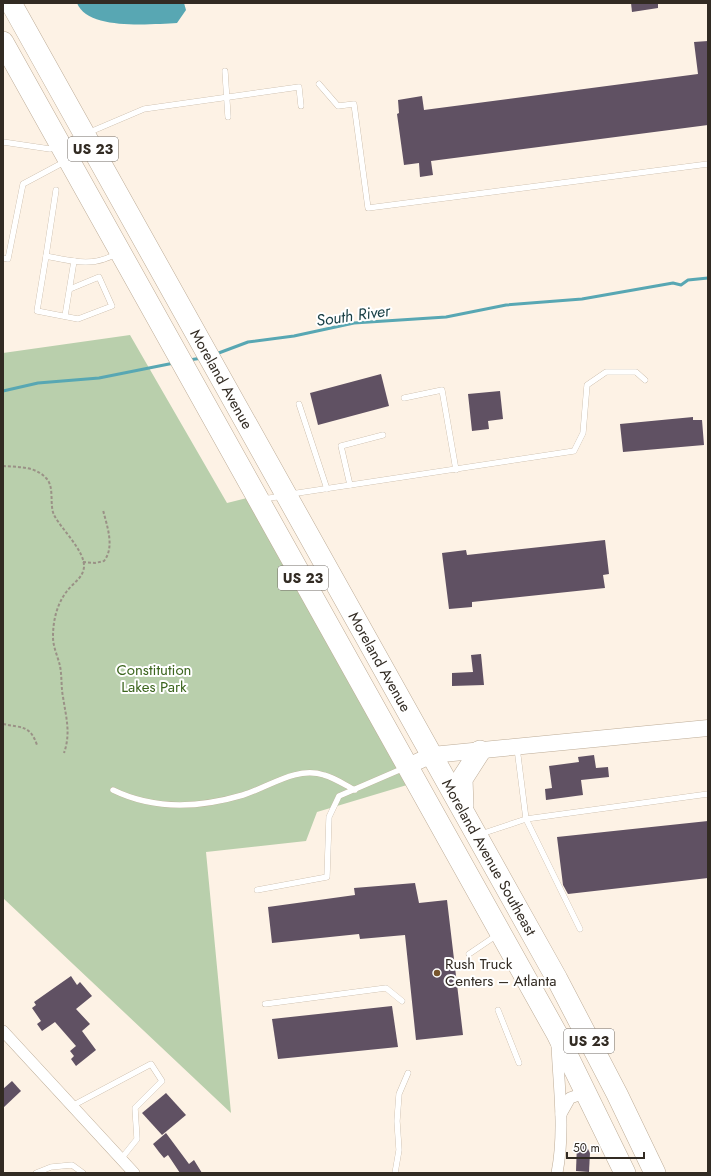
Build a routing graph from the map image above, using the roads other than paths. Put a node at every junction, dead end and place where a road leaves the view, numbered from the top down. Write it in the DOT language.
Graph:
graph roads {
  1 [pos="11,3"];
  2 [pos="3,42"];
  3 [pos="225,71"];
  4 [pos="319,84"];
  5 [pos="226,97"];
  6 [pos="301,106"];
  7 [pos="228,117"];
  8 [pos="84,133"];
  9 [pos="3,142"];
  10 [pos="65,152"];
  11 [pos="708,164"];
  12 [pos="56,190"];
  13 [pos="120,251"];
  14 [pos="46,256"];
  15 [pos="3,258"];
  16 [pos="74,261"];
  17 [pos="70,289"];
  18 [pos="65,316"];
  19 [pos="645,380"];
  20 [pos="404,398"];
  21 [pos="299,404"];
  22 [pos="383,435"];
  23 [pos="456,470"];
  24 [pos="350,486"];
  25 [pos="327,489"];
  26 [pos="287,495"];
  27 [pos="259,500"];
  28 [pos="708,728"];
  29 [pos="517,747"];
  30 [pos="480,751"];
  31 [pos="432,756"];
  32 [pos="408,766"];
  33 [pos="113,790"];
  34 [pos="354,790"];
  35 [pos="708,794"];
  36 [pos="463,811"];
  37 [pos="526,819"];
  38 [pos="476,835"];
  39 [pos="257,890"];
  40 [pos="580,929"];
  41 [pos="501,933"];
  42 [pos="469,954"];
  43 [pos="402,1001"];
  44 [pos="265,1004"];
  45 [pos="498,1010"];
  46 [pos="3,1031"];
  47 [pos="557,1034"];
  48 [pos="519,1063"];
  49 [pos="408,1073"];
  50 [pos="587,1092"];
  51 [pos="72,1106"];
  52 [pos="560,1117"];
  53 [pos="121,1159"];
  54 [pos="36,1173"];
  55 [pos="84,1173"];
  56 [pos="134,1173"];
  57 [pos="394,1173"];
  58 [pos="557,1173"];
  59 [pos="625,1173"];
  60 [pos="655,1173"];
  1 -- 8 [label="highway, Moreland Avenue / US 23"];
  2 -- 10 [label="highway, Moreland Avenue / US 23"];
  3 -- 5 [label="lane"];
  4 -- 11 [label="lane"];
  5 -- 6 [label="lane"];
  5 -- 7 [label="lane"];
  5 -- 8 [label="lane"];
  8 -- 10 [label="lane"];
  8 -- 26 [label="highway, Moreland Avenue / US 23"];
  9 -- 10 [label="lane"];
  10 -- 13 [label="highway, Moreland Avenue / US 23"];
  10 -- 15 [label="lane"];
  12 -- 14 [label="lane"];
  13 -- 16 [label="lane"];
  13 -- 27 [label="highway, Moreland Avenue / US 23"];
  14 -- 16 [label="lane"];
  14 -- 18 [label="lane"];
  16 -- 17 [label="lane"];
  17 -- 18 [label="lane"];
  17 -- 18 [label="lane"];
  19 -- 23 [label="lane"];
  20 -- 23 [label="lane"];
  21 -- 25 [label="lane"];
  22 -- 24 [label="lane"];
  23 -- 24 [label="lane"];
  24 -- 25 [label="lane"];
  25 -- 26 [label="lane"];
  26 -- 27 [label="lane"];
  26 -- 31 [label="highway, Moreland Avenue / US 23"];
  27 -- 32 [label="highway, Moreland Avenue / US 23"];
  28 -- 29 [label="street"];
  29 -- 30 [label="street"];
  29 -- 37 [label="lane"];
  30 -- 31 [label="street"];
  30 -- 36 [label="highway"];
  31 -- 32 [label="street"];
  31 -- 36 [label="highway, Moreland Avenue Southeast / US 23"];
  32 -- 34 [label="lane"];
  32 -- 41 [label="highway, Moreland Avenue Southeast / US 23"];
  33 -- 34 [label="lane"];
  34 -- 39 [label="lane"];
  35 -- 37 [label="lane"];
  36 -- 38 [label="highway, Moreland Avenue Southeast / US 23"];
  37 -- 38 [label="lane"];
  37 -- 40 [label="lane"];
  38 -- 60 [label="highway, Moreland Avenue Southeast / US 23"];
  41 -- 42 [label="lane"];
  41 -- 47 [label="highway, Moreland Avenue Southeast / US 23"];
  43 -- 44 [label="lane"];
  45 -- 48 [label="lane"];
  46 -- 51 [label="street"];
  47 -- 50 [label="highway, Moreland Avenue Southeast / US 23"];
  47 -- 52 [label="street"];
  49 -- 57 [label="lane"];
  50 -- 52 [label="street"];
  50 -- 59 [label="highway, Moreland Avenue Southeast / US 23"];
  51 -- 53 [label="street"];
  51 -- 53 [label="lane"];
  52 -- 58 [label="street"];
  53 -- 56 [label="street"];
  54 -- 55 [label="lane"];
}
